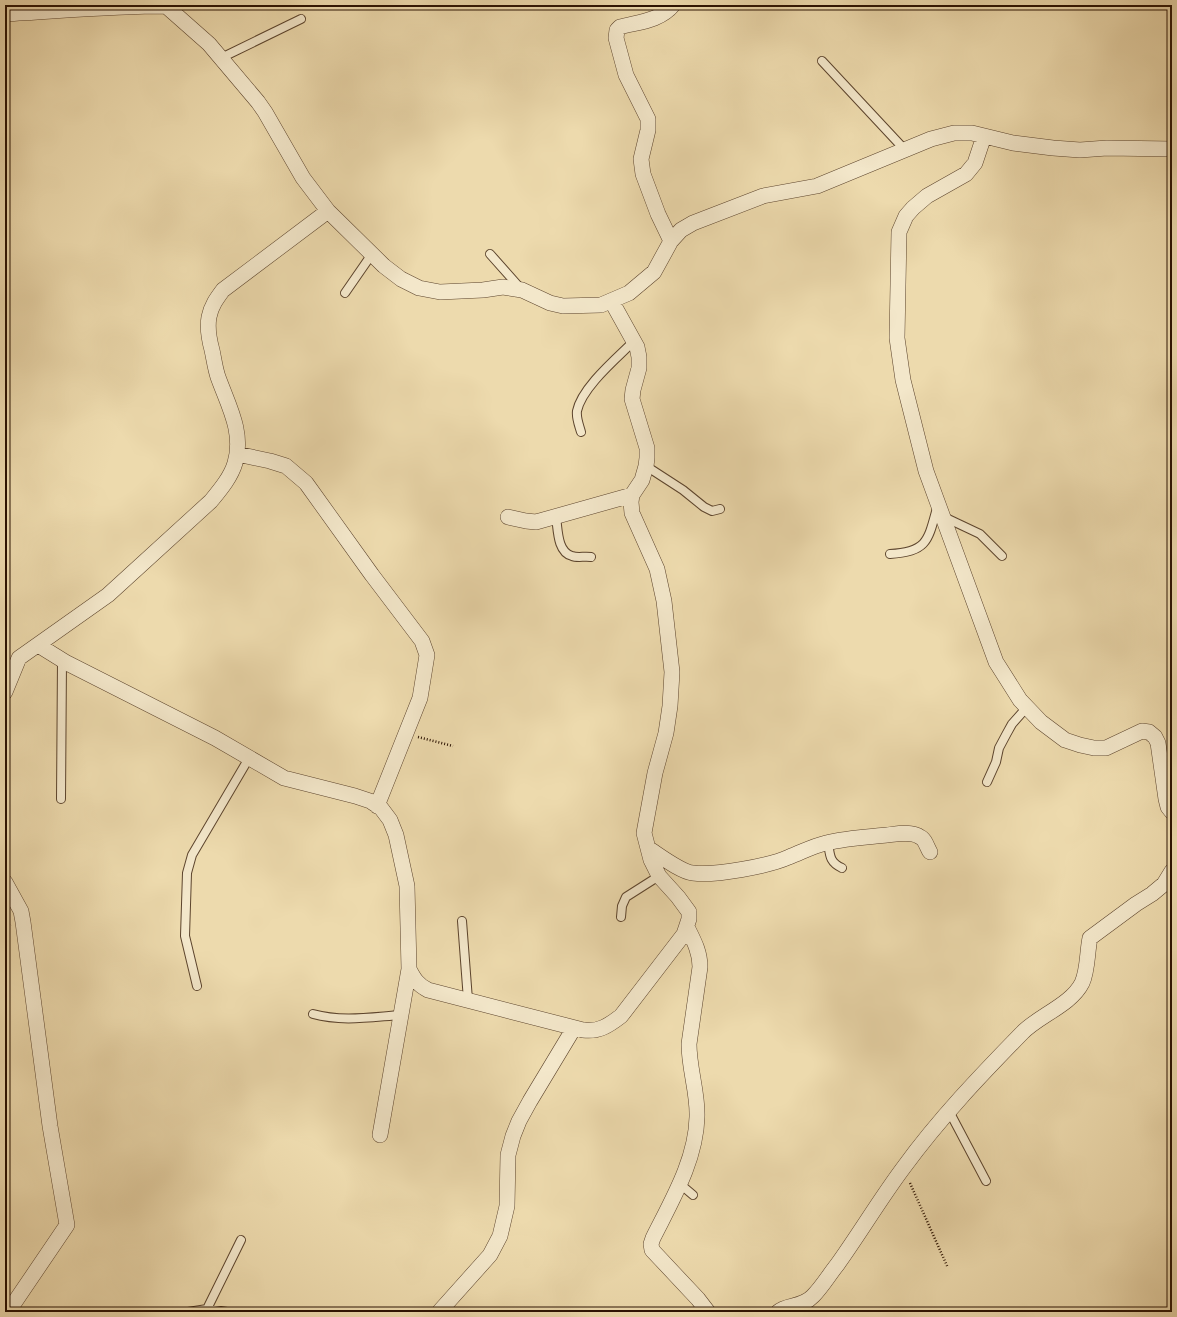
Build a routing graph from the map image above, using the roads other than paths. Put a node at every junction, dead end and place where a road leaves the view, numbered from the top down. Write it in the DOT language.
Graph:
graph roads {
  1 [pos="166,5"];
  2 [pos="673,5"];
  3 [pos="5,14"];
  4 [pos="301,19"];
  5 [pos="221,58"];
  6 [pos="822,61"];
  7 [pos="984,136"];
  8 [pos="1172,149"];
  9 [pos="906,150"];
  10 [pos="328,211"];
  11 [pos="672,241"];
  12 [pos="372,254"];
  13 [pos="490,254"];
  14 [pos="522,290"];
  15 [pos="345,293"];
  16 [pos="612,302"];
  17 [pos="634,341"];
  18 [pos="580,432"];
  19 [pos="237,454"];
  20 [pos="646,466"];
  21 [pos="632,495"];
  22 [pos="720,509"];
  23 [pos="940,511"];
  24 [pos="556,517"];
  25 [pos="508,518"];
  26 [pos="890,554"];
  27 [pos="591,556"];
  28 [pos="1002,556"];
  29 [pos="38,644"];
  30 [pos="62,660"];
  31 [pos="5,692"];
  32 [pos="1027,707"];
  33 [pos="249,758"];
  34 [pos="987,782"];
  35 [pos="61,799"];
  36 [pos="377,806"];
  37 [pos="1172,812"];
  38 [pos="828,842"];
  39 [pos="648,848"];
  40 [pos="930,852"];
  41 [pos="842,868"];
  42 [pos="1172,871"];
  43 [pos="659,876"];
  44 [pos="5,882"];
  45 [pos="621,916"];
  46 [pos="462,921"];
  47 [pos="687,927"];
  48 [pos="409,969"];
  49 [pos="197,986"];
  50 [pos="468,1000"];
  51 [pos="313,1014"];
  52 [pos="401,1015"];
  53 [pos="574,1028"];
  54 [pos="949,1111"];
  55 [pos="380,1135"];
  56 [pos="986,1181"];
  57 [pos="680,1184"];
  58 [pos="693,1195"];
  59 [pos="241,1240"];
  60 [pos="207,1308"];
  61 [pos="8,1312"];
  62 [pos="188,1312"];
  63 [pos="227,1312"];
  64 [pos="439,1312"];
  65 [pos="708,1312"];
  66 [pos="778,1312"];
  1 -- 3 [label="street"];
  1 -- 5 [label="street"];
  2 -- 11 [label="street"];
  4 -- 5 [label="lane"];
  5 -- 10 [label="street"];
  6 -- 9 [label="lane"];
  7 -- 8 [label="street"];
  7 -- 9 [label="street"];
  7 -- 23 [label="street"];
  9 -- 11 [label="street"];
  10 -- 12 [label="street"];
  10 -- 19 [label="street"];
  11 -- 16 [label="street"];
  12 -- 14 [label="street"];
  12 -- 15 [label="lane"];
  13 -- 14 [label="lane"];
  14 -- 16 [label="street"];
  16 -- 17 [label="street"];
  17 -- 18 [label="lane"];
  17 -- 20 [label="street"];
  19 -- 29 [label="street"];
  19 -- 36 [label="street"];
  20 -- 21 [label="street"];
  20 -- 22 [label="lane"];
  21 -- 24 [label="street"];
  21 -- 39 [label="street"];
  23 -- 26 [label="lane"];
  23 -- 28 [label="lane"];
  23 -- 32 [label="street"];
  24 -- 25 [label="street"];
  24 -- 27 [label="lane"];
  29 -- 30 [label="street"];
  29 -- 31 [label="street"];
  30 -- 33 [label="street"];
  30 -- 35 [label="lane"];
  32 -- 34 [label="lane"];
  32 -- 37 [label="street"];
  33 -- 36 [label="street"];
  33 -- 49 [label="lane"];
  36 -- 48 [label="street"];
  38 -- 39 [label="street"];
  38 -- 40 [label="street"];
  38 -- 41 [label="lane"];
  39 -- 43 [label="street"];
  42 -- 54 [label="street"];
  43 -- 45 [label="lane"];
  43 -- 47 [label="street"];
  44 -- 61 [label="street"];
  46 -- 50 [label="lane"];
  47 -- 53 [label="street"];
  47 -- 57 [label="street"];
  48 -- 50 [label="street"];
  48 -- 52 [label="street"];
  50 -- 53 [label="street"];
  51 -- 52 [label="lane"];
  52 -- 55 [label="street"];
  53 -- 64 [label="street"];
  54 -- 56 [label="lane"];
  54 -- 66 [label="street"];
  57 -- 58 [label="lane"];
  57 -- 65 [label="street"];
  59 -- 60 [label="lane"];
  60 -- 62 [label="lane"];
  60 -- 63 [label="lane"];
}
